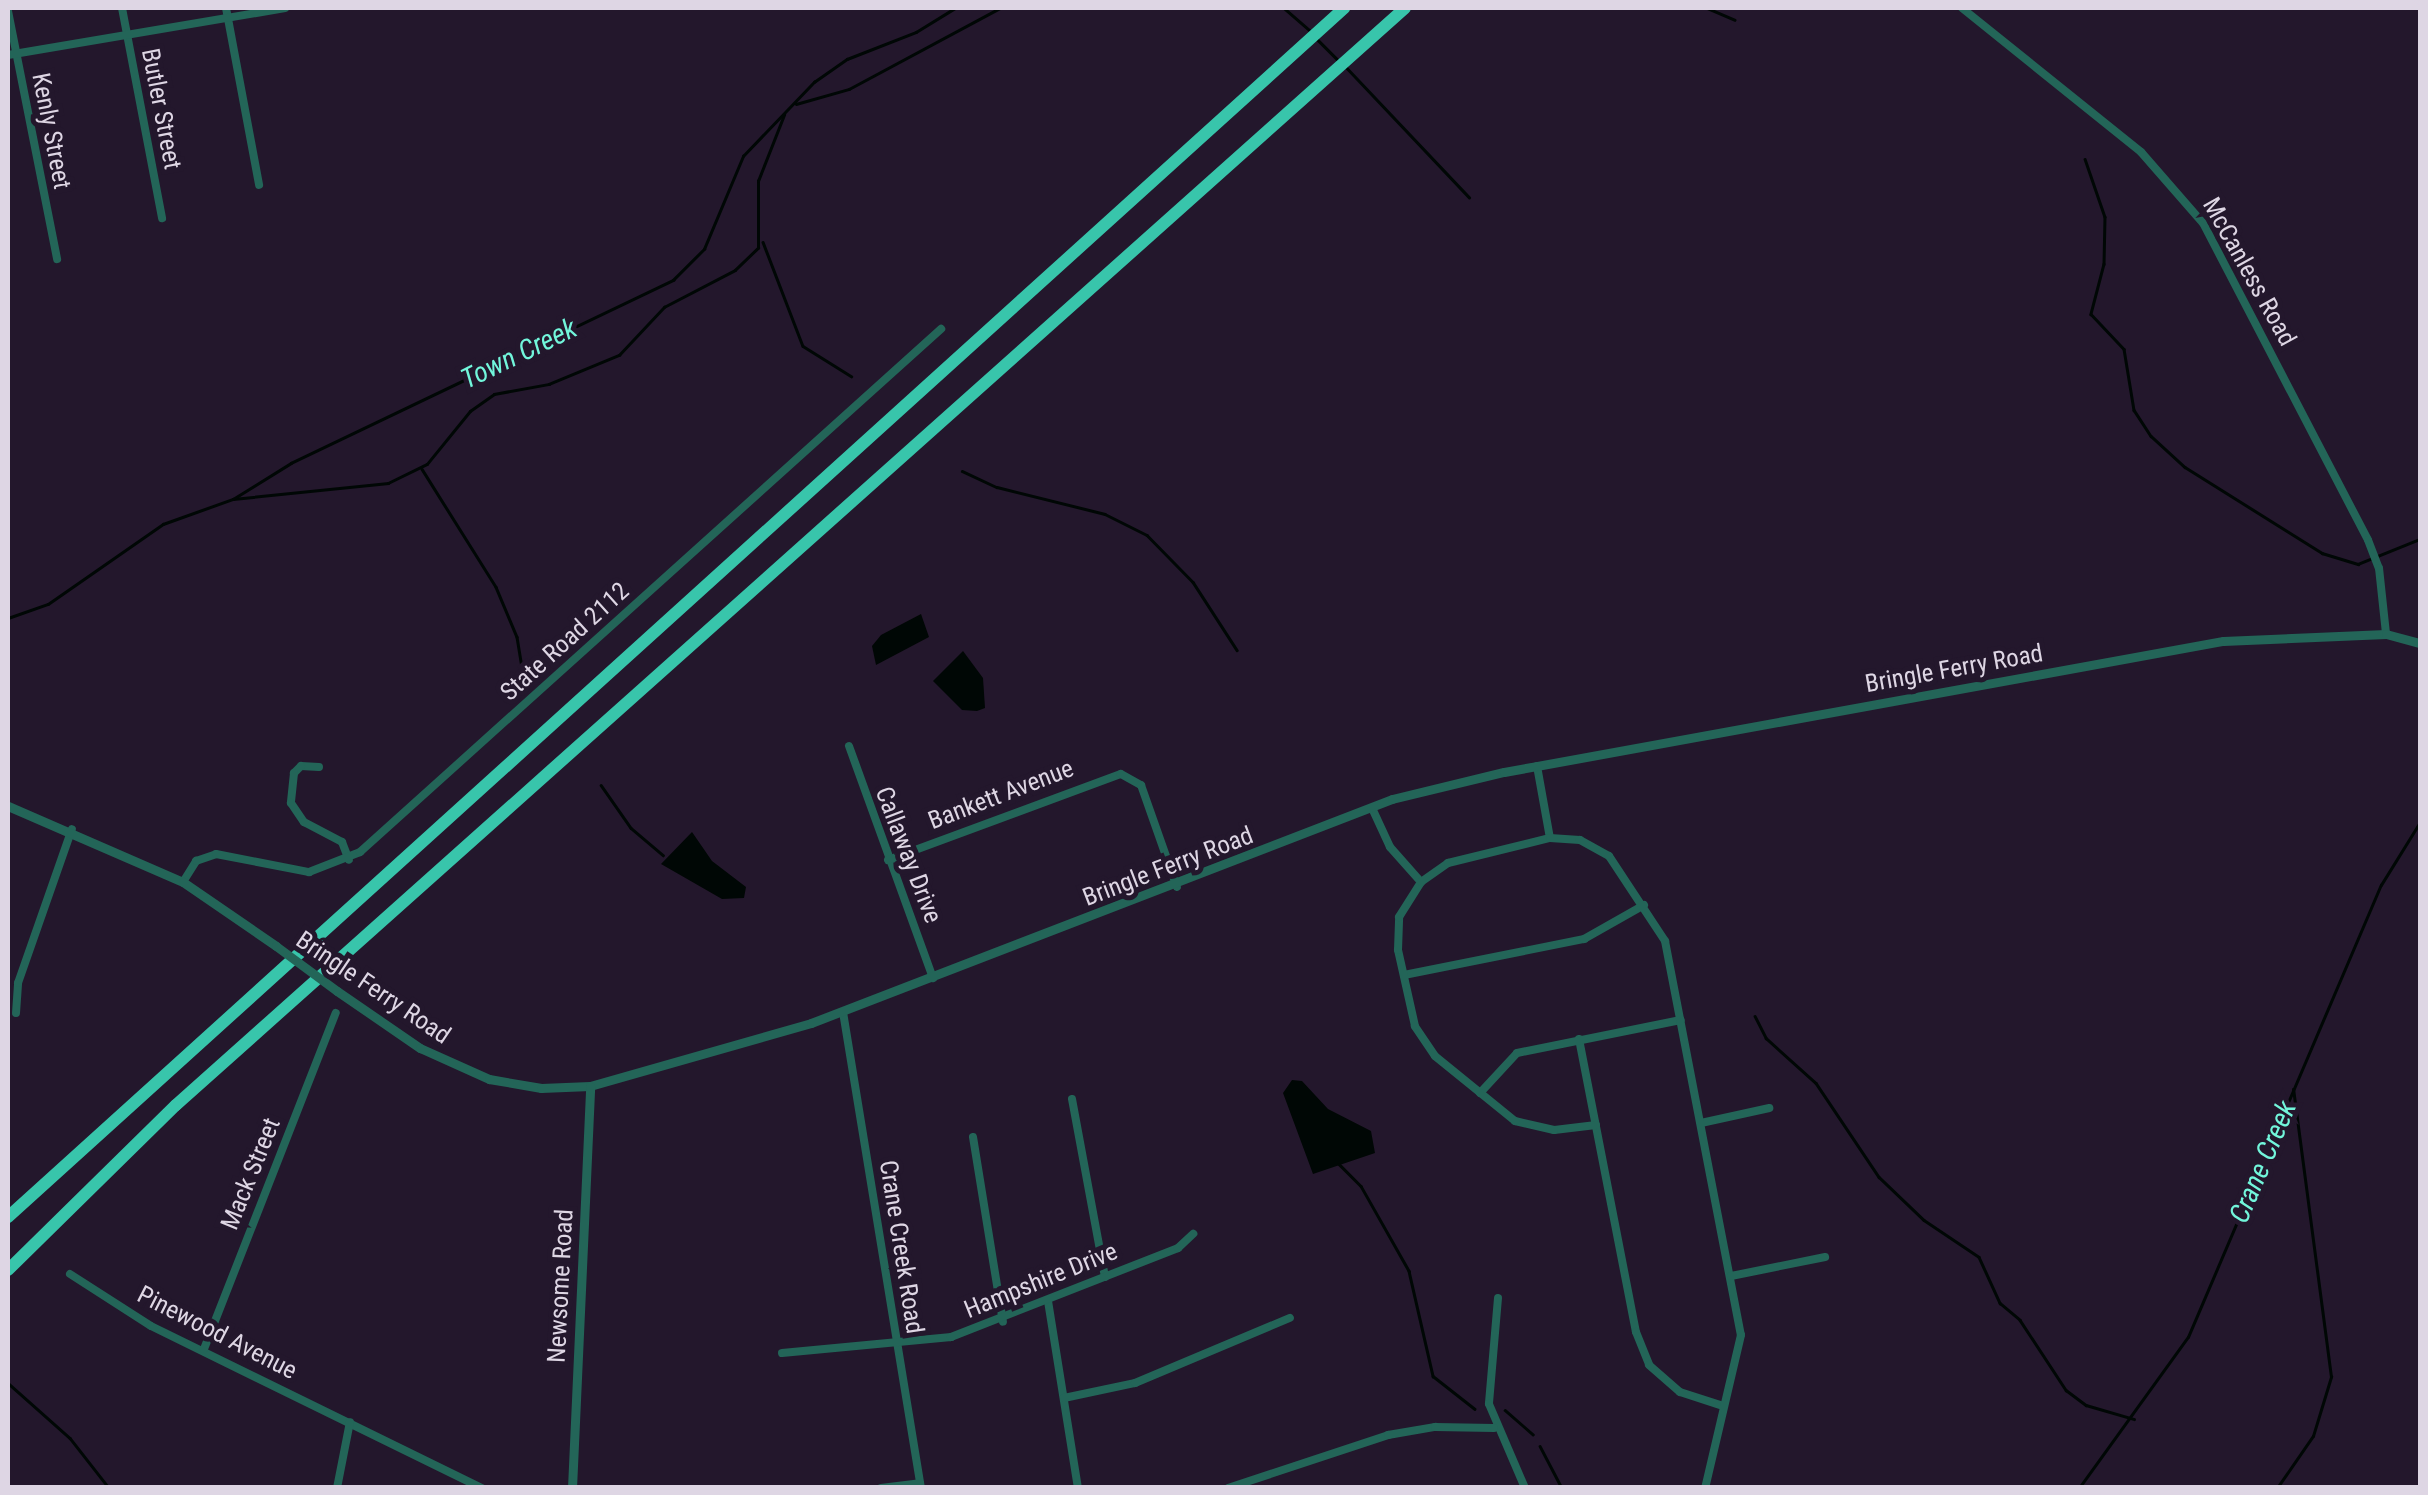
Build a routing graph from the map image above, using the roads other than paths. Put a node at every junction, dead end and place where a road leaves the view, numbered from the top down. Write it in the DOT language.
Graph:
graph roads {
  1 [pos="122,8"];
  2 [pos="285,8"];
  3 [pos="1344,8"];
  4 [pos="1406,8"];
  5 [pos="1962,8"];
  6 [pos="8,12"];
  7 [pos="227,12"];
  8 [pos="126,32"];
  9 [pos="11,54"];
  10 [pos="259,184"];
  11 [pos="162,218"];
  12 [pos="57,259"];
  13 [pos="941,329"];
  14 [pos="2386,634"];
  15 [pos="2420,643"];
  16 [pos="849,746"];
  17 [pos="319,766"];
  18 [pos="1537,766"];
  19 [pos="8,806"];
  20 [pos="1372,808"];
  21 [pos="72,830"];
  22 [pos="1550,838"];
  23 [pos="349,860"];
  24 [pos="888,860"];
  25 [pos="183,882"];
  26 [pos="1421,882"];
  27 [pos="1178,887"];
  28 [pos="1644,906"];
  29 [pos="1404,975"];
  30 [pos="933,978"];
  31 [pos="843,1012"];
  32 [pos="16,1013"];
  33 [pos="336,1013"];
  34 [pos="1681,1020"];
  35 [pos="1579,1039"];
  36 [pos="590,1086"];
  37 [pos="1480,1093"];
  38 [pos="1072,1099"];
  39 [pos="1769,1108"];
  40 [pos="1701,1122"];
  41 [pos="1596,1124"];
  42 [pos="973,1136"];
  43 [pos="8,1217"];
  44 [pos="1192,1234"];
  45 [pos="1825,1257"];
  46 [pos="8,1270"];
  47 [pos="70,1274"];
  48 [pos="1731,1276"];
  49 [pos="1105,1278"];
  50 [pos="1498,1298"];
  51 [pos="1048,1302"];
  52 [pos="1290,1318"];
  53 [pos="1003,1322"];
  54 [pos="895,1343"];
  55 [pos="204,1349"];
  56 [pos="782,1353"];
  57 [pos="1064,1398"];
  58 [pos="1723,1406"];
  59 [pos="350,1422"];
  60 [pos="1494,1428"];
  61 [pos="920,1485"];
  62 [pos="336,1488"];
  63 [pos="482,1488"];
  64 [pos="572,1488"];
  65 [pos="880,1488"];
  66 [pos="1078,1488"];
  67 [pos="1228,1488"];
  68 [pos="1524,1488"];
  69 [pos="1705,1488"];
  1 -- 8 [label="street, Butler Street"];
  2 -- 7 [label="street"];
  3 -- 43 [label="highway"];
  4 -- 46 [label="highway"];
  5 -- 14 [label="street, McCanless Road"];
  6 -- 9 [label="street, Kenly Street"];
  7 -- 8 [label="street"];
  7 -- 10 [label="street"];
  8 -- 9 [label="street"];
  8 -- 11 [label="street, Butler Street"];
  9 -- 12 [label="street, Kenly Street"];
  13 -- 23 [label="street, State Road 2112"];
  14 -- 15 [label="street, Bringle Ferry Road"];
  14 -- 18 [label="street, Bringle Ferry Road"];
  16 -- 24 [label="street, Callaway Drive"];
  17 -- 23 [label="street"];
  18 -- 20 [label="street, Bringle Ferry Road"];
  18 -- 22 [label="street"];
  19 -- 21 [label="street, Bringle Ferry Road"];
  20 -- 26 [label="street"];
  20 -- 27 [label="street, Bringle Ferry Road"];
  21 -- 25 [label="street, Bringle Ferry Road"];
  21 -- 32 [label="street"];
  22 -- 26 [label="street"];
  22 -- 28 [label="street"];
  23 -- 25 [label="street, State Road 2112"];
  24 -- 27 [label="street, Bankett Avenue"];
  24 -- 30 [label="street, Callaway Drive"];
  25 -- 36 [label="street, Bringle Ferry Road, bridge"];
  26 -- 29 [label="street"];
  27 -- 30 [label="street, Bringle Ferry Road"];
  28 -- 29 [label="street"];
  28 -- 34 [label="street"];
  29 -- 37 [label="street"];
  30 -- 31 [label="street, Bringle Ferry Road"];
  31 -- 36 [label="street, Bringle Ferry Road"];
  31 -- 54 [label="street, Crane Creek Road"];
  33 -- 55 [label="street, Mack Street"];
  34 -- 35 [label="street"];
  34 -- 40 [label="street"];
  35 -- 37 [label="street"];
  35 -- 41 [label="street"];
  36 -- 64 [label="street, Newsome Road"];
  37 -- 41 [label="street"];
  38 -- 49 [label="street"];
  39 -- 40 [label="street"];
  40 -- 48 [label="street"];
  41 -- 58 [label="street"];
  42 -- 53 [label="street"];
  44 -- 49 [label="street, Hampshire Drive"];
  45 -- 48 [label="street"];
  47 -- 55 [label="street, Pinewood Avenue"];
  48 -- 58 [label="street"];
  49 -- 51 [label="street, Hampshire Drive"];
  50 -- 60 [label="street"];
  51 -- 53 [label="street, Hampshire Drive"];
  51 -- 57 [label="street"];
  52 -- 57 [label="street"];
  53 -- 54 [label="street, Hampshire Drive"];
  54 -- 56 [label="street, Hampshire Drive"];
  54 -- 61 [label="street, Crane Creek Road"];
  55 -- 59 [label="street, Pinewood Avenue"];
  57 -- 66 [label="street"];
  58 -- 69 [label="street"];
  59 -- 62 [label="street"];
  59 -- 63 [label="street, Pinewood Avenue"];
  60 -- 67 [label="street"];
  60 -- 68 [label="street"];
  61 -- 65 [label="street"];
}
